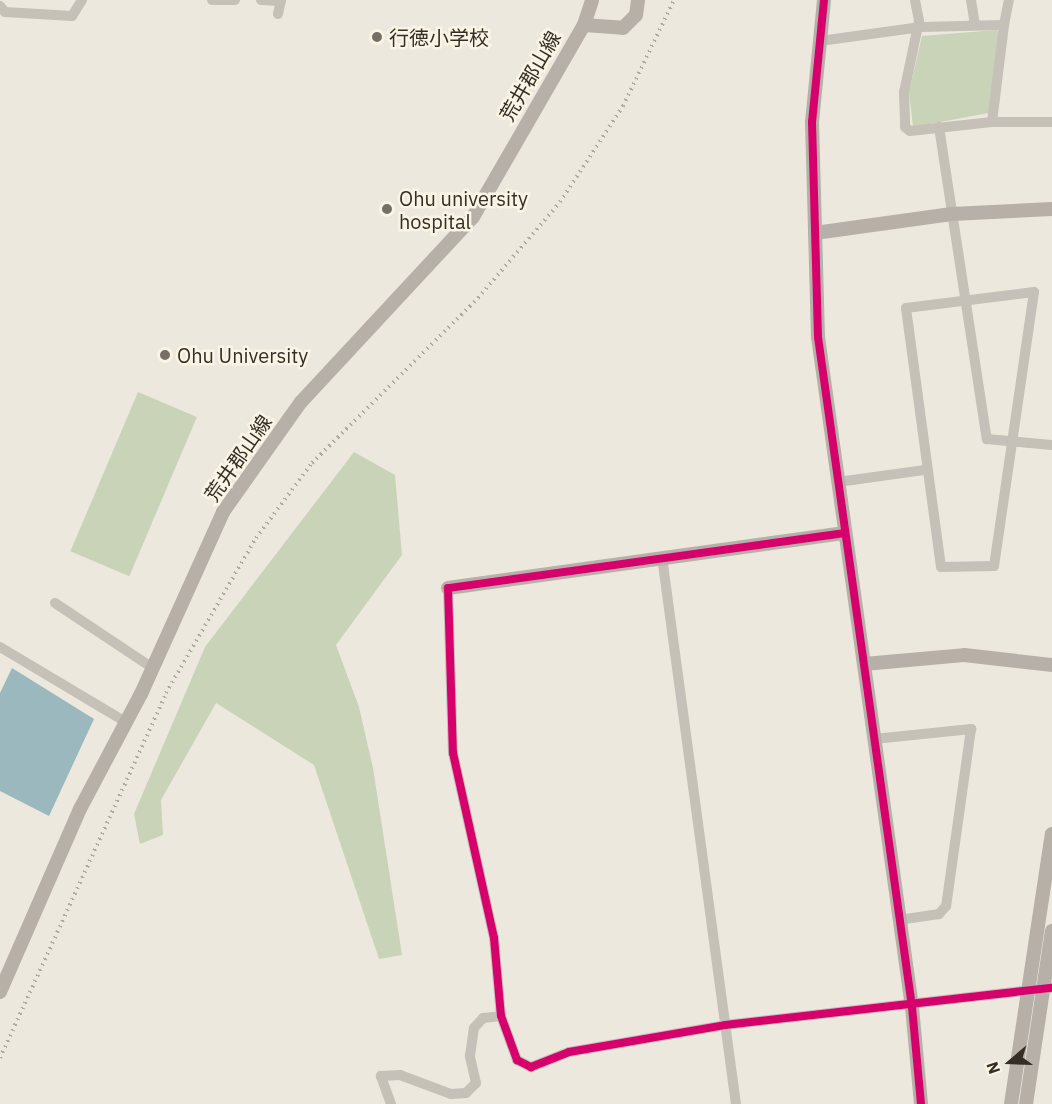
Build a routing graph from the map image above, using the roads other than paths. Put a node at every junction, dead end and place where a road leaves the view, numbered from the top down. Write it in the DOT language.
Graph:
graph roads {
  1 [pos="82,0"];
  2 [pos="212,0"];
  3 [pos="235,0"];
  4 [pos="261,0"];
  5 [pos="592,0"];
  6 [pos="638,0"];
  7 [pos="824,0"];
  8 [pos="915,0"];
  9 [pos="971,0"];
  10 [pos="1009,0"];
  11 [pos="281,1"];
  12 [pos="0,6"];
  13 [pos="278,14"];
  14 [pos="584,25"];
  15 [pos="975,25"];
  16 [pos="1004,25"];
  17 [pos="918,27"];
  18 [pos="820,40"];
  19 [pos="992,122"];
  20 [pos="1052,122"];
  21 [pos="939,127"];
  22 [pos="1052,209"];
  23 [pos="952,214"];
  24 [pos="815,233"];
  25 [pos="965,297"];
  26 [pos="1015,440"];
  27 [pos="1052,445"];
  28 [pos="925,470"];
  29 [pos="838,483"];
  30 [pos="845,533"];
  31 [pos="662,556"];
  32 [pos="448,588"];
  33 [pos="55,603"];
  34 [pos="1,652"];
  35 [pos="864,664"];
  36 [pos="1052,665"];
  37 [pos="153,668"];
  38 [pos="124,721"];
  39 [pos="874,739"];
  40 [pos="1052,834"];
  41 [pos="899,920"];
  42 [pos="1052,931"];
  43 [pos="1048,988"];
  44 [pos="0,992"];
  45 [pos="1027,992"];
  46 [pos="912,1007"];
  47 [pos="501,1016"];
  48 [pos="725,1026"];
  49 [pos="390,1104"];
  50 [pos="736,1104"];
  51 [pos="921,1104"];
  52 [pos="1011,1104"];
  53 [pos="1026,1104"];
  1 -- 12 [label="street"];
  2 -- 3 [label="street"];
  4 -- 11 [label="street"];
  5 -- 14 [label="street, 荒井郡山線"];
  6 -- 14 [label="street"];
  7 -- 18 [label="street"];
  8 -- 17 [label="street"];
  9 -- 15 [label="street"];
  10 -- 16 [label="street"];
  11 -- 13 [label="street"];
  14 -- 37 [label="street, 荒井郡山線"];
  15 -- 16 [label="street"];
  15 -- 17 [label="street"];
  16 -- 19 [label="street"];
  17 -- 18 [label="street"];
  17 -- 21 [label="street"];
  18 -- 24 [label="street"];
  19 -- 20 [label="street"];
  19 -- 21 [label="street"];
  21 -- 23 [label="street"];
  22 -- 23 [label="street"];
  23 -- 24 [label="street"];
  23 -- 25 [label="street"];
  24 -- 29 [label="street"];
  25 -- 26 [label="street"];
  25 -- 26 [label="street"];
  25 -- 28 [label="street"];
  26 -- 27 [label="street"];
  26 -- 28 [label="street"];
  28 -- 29 [label="street"];
  29 -- 30 [label="street"];
  30 -- 31 [label="street"];
  30 -- 35 [label="street"];
  31 -- 32 [label="street"];
  31 -- 48 [label="street"];
  32 -- 47 [label="street"];
  33 -- 37 [label="street"];
  34 -- 38 [label="street"];
  35 -- 36 [label="street"];
  35 -- 39 [label="street"];
  37 -- 38 [label="street, 荒井郡山線"];
  38 -- 44 [label="street, 荒井郡山線"];
  39 -- 41 [label="street"];
  39 -- 41 [label="street"];
  40 -- 45 [label="street"];
  41 -- 46 [label="street"];
  42 -- 43 [label="street"];
  43 -- 45 [label="street"];
  43 -- 53 [label="street"];
  45 -- 46 [label="street"];
  45 -- 52 [label="street"];
  46 -- 48 [label="street"];
  46 -- 51 [label="street"];
  47 -- 48 [label="street"];
  47 -- 49 [label="street"];
  48 -- 50 [label="street"];
}
